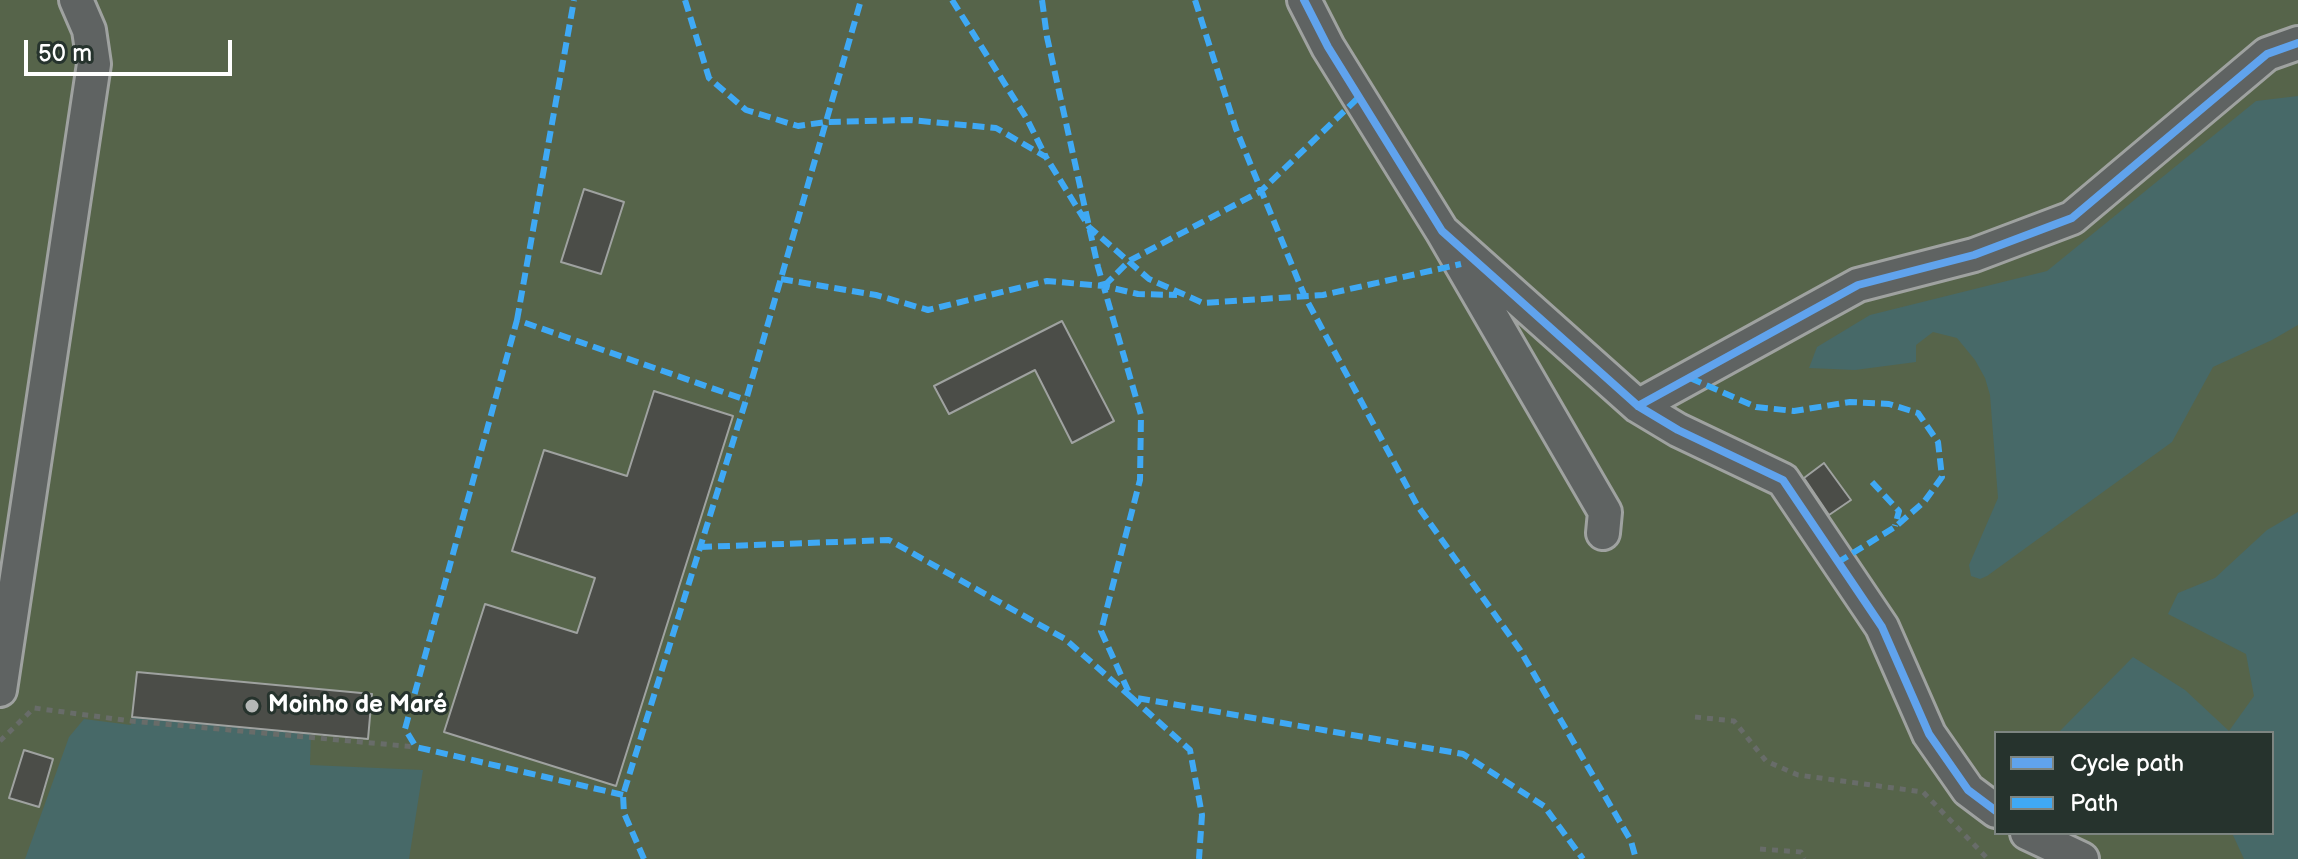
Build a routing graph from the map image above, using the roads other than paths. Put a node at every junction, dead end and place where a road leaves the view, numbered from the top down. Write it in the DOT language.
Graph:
graph roads {
  1 [pos="76,0"];
  2 [pos="1304,0"];
  3 [pos="2298,43"];
  4 [pos="1442,231"];
  5 [pos="1638,406"];
  6 [pos="1603,533"];
  7 [pos="0,690"];
  8 [pos="1994,810"];
  9 [pos="2031,835"];
  10 [pos="2082,859"];
  1 -- 7 [label="street"];
  2 -- 4 [label="street"];
  3 -- 5 [label="street"];
  4 -- 5 [label="street"];
  4 -- 6 [label="street"];
  5 -- 8 [label="street"];
  9 -- 10 [label="street"];
}
